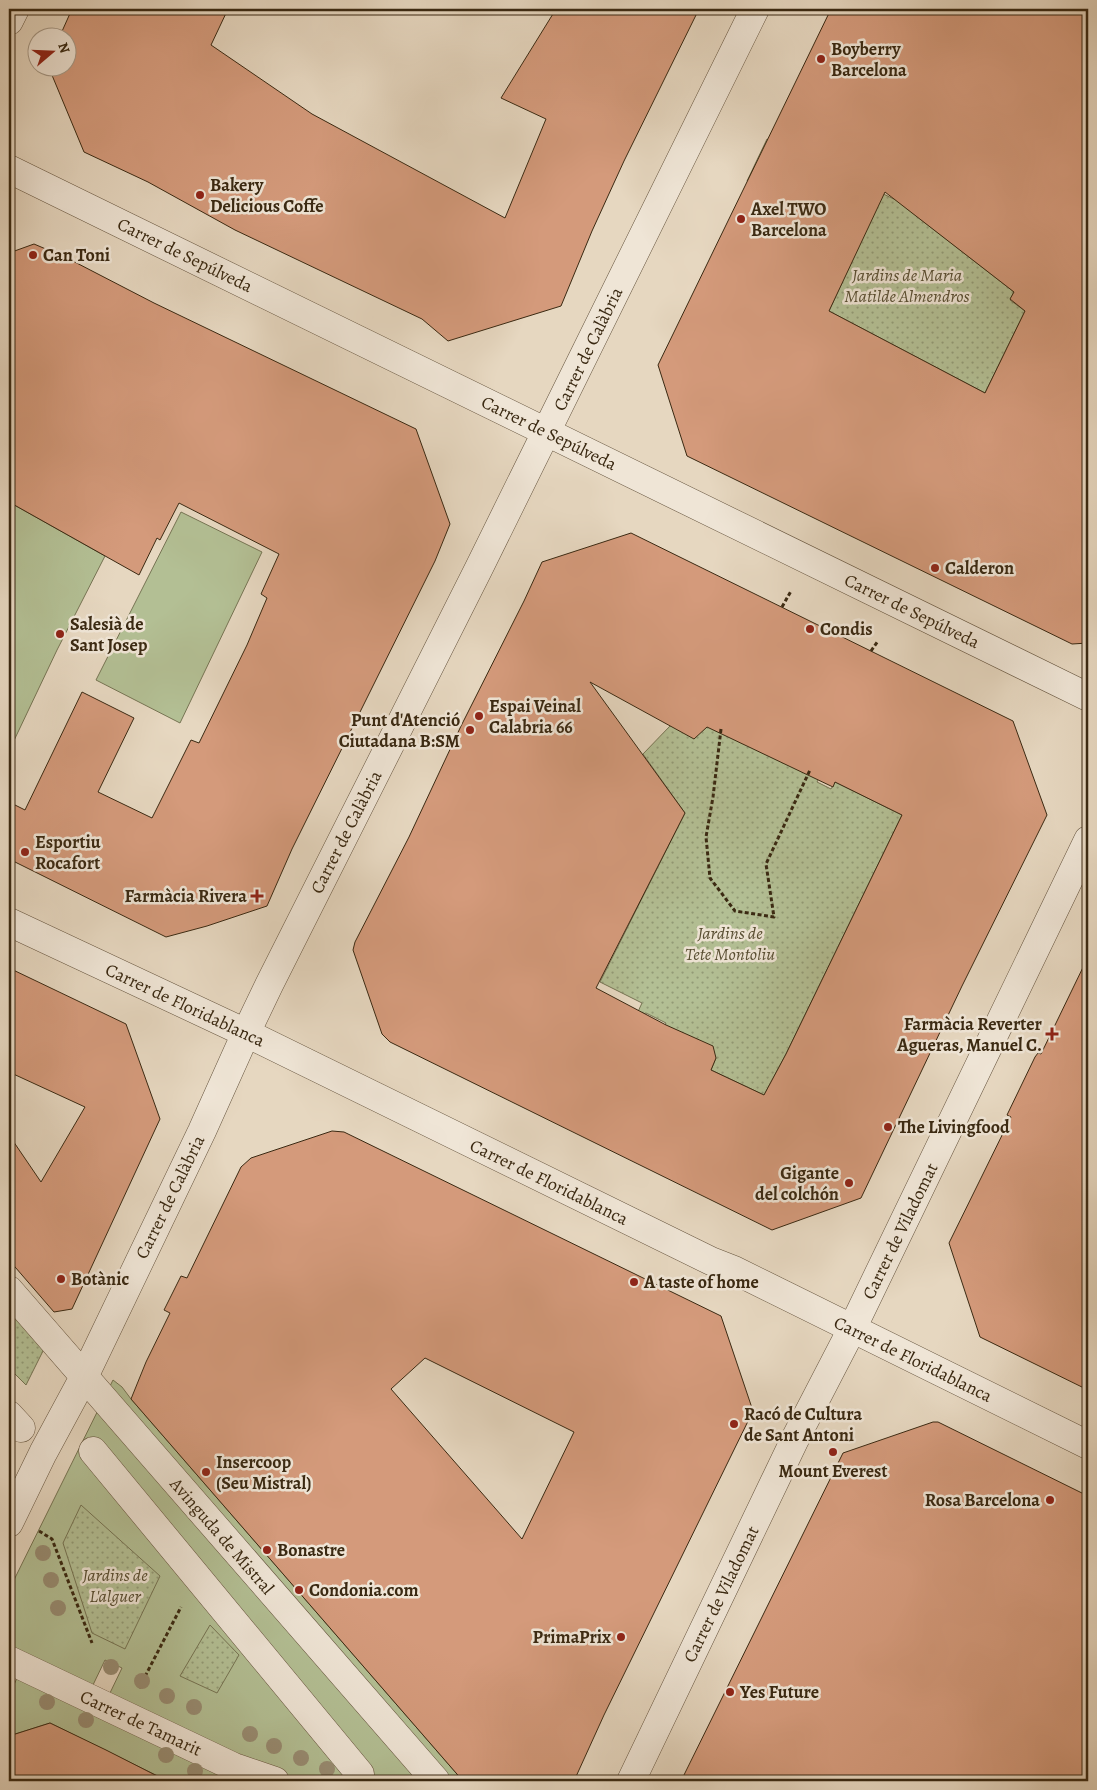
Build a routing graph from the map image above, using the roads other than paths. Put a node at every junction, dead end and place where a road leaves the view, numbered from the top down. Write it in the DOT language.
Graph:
graph roads {
  1 [pos="15,9"];
  2 [pos="755,9"];
  3 [pos="9,21"];
  4 [pos="9,169"];
  5 [pos="547,432"];
  6 [pos="1088,696"];
  7 [pos="1088,840"];
  8 [pos="9,922"];
  9 [pos="246,1034"];
  10 [pos="9,1290"];
  11 [pos="852,1329"];
  12 [pos="84,1377"];
  13 [pos="1088,1444"];
  14 [pos="92,1451"];
  15 [pos="16,1490"];
  16 [pos="9,1523"];
  17 [pos="9,1660"];
  18 [pos="360,1774"];
  19 [pos="275,1781"];
  20 [pos="436,1781"];
  21 [pos="631,1781"];
  1 -- 3 [label="street"];
  2 -- 5 [label="street, Carrer de Calàbria"];
  4 -- 5 [label="street, Carrer de Sepúlveda"];
  5 -- 6 [label="street, Carrer de Sepúlveda"];
  5 -- 9 [label="street, Carrer de Calàbria"];
  7 -- 11 [label="street, Carrer de Viladomat"];
  8 -- 9 [label="street, Carrer de Floridablanca"];
  9 -- 11 [label="street, Carrer de Floridablanca"];
  9 -- 12 [label="street, Carrer de Calàbria"];
  10 -- 12 [label="street, Avinguda de Mistral"];
  11 -- 13 [label="street, Carrer de Floridablanca"];
  11 -- 21 [label="street, Carrer de Viladomat"];
  12 -- 15 [label="street, Carrer de Calàbria"];
  12 -- 20 [label="street, Avinguda de Mistral"];
  14 -- 18 [label="street"];
  15 -- 16 [label="street, Carrer de Calàbria"];
  17 -- 19 [label="street, Carrer de Tamarit"];
}
